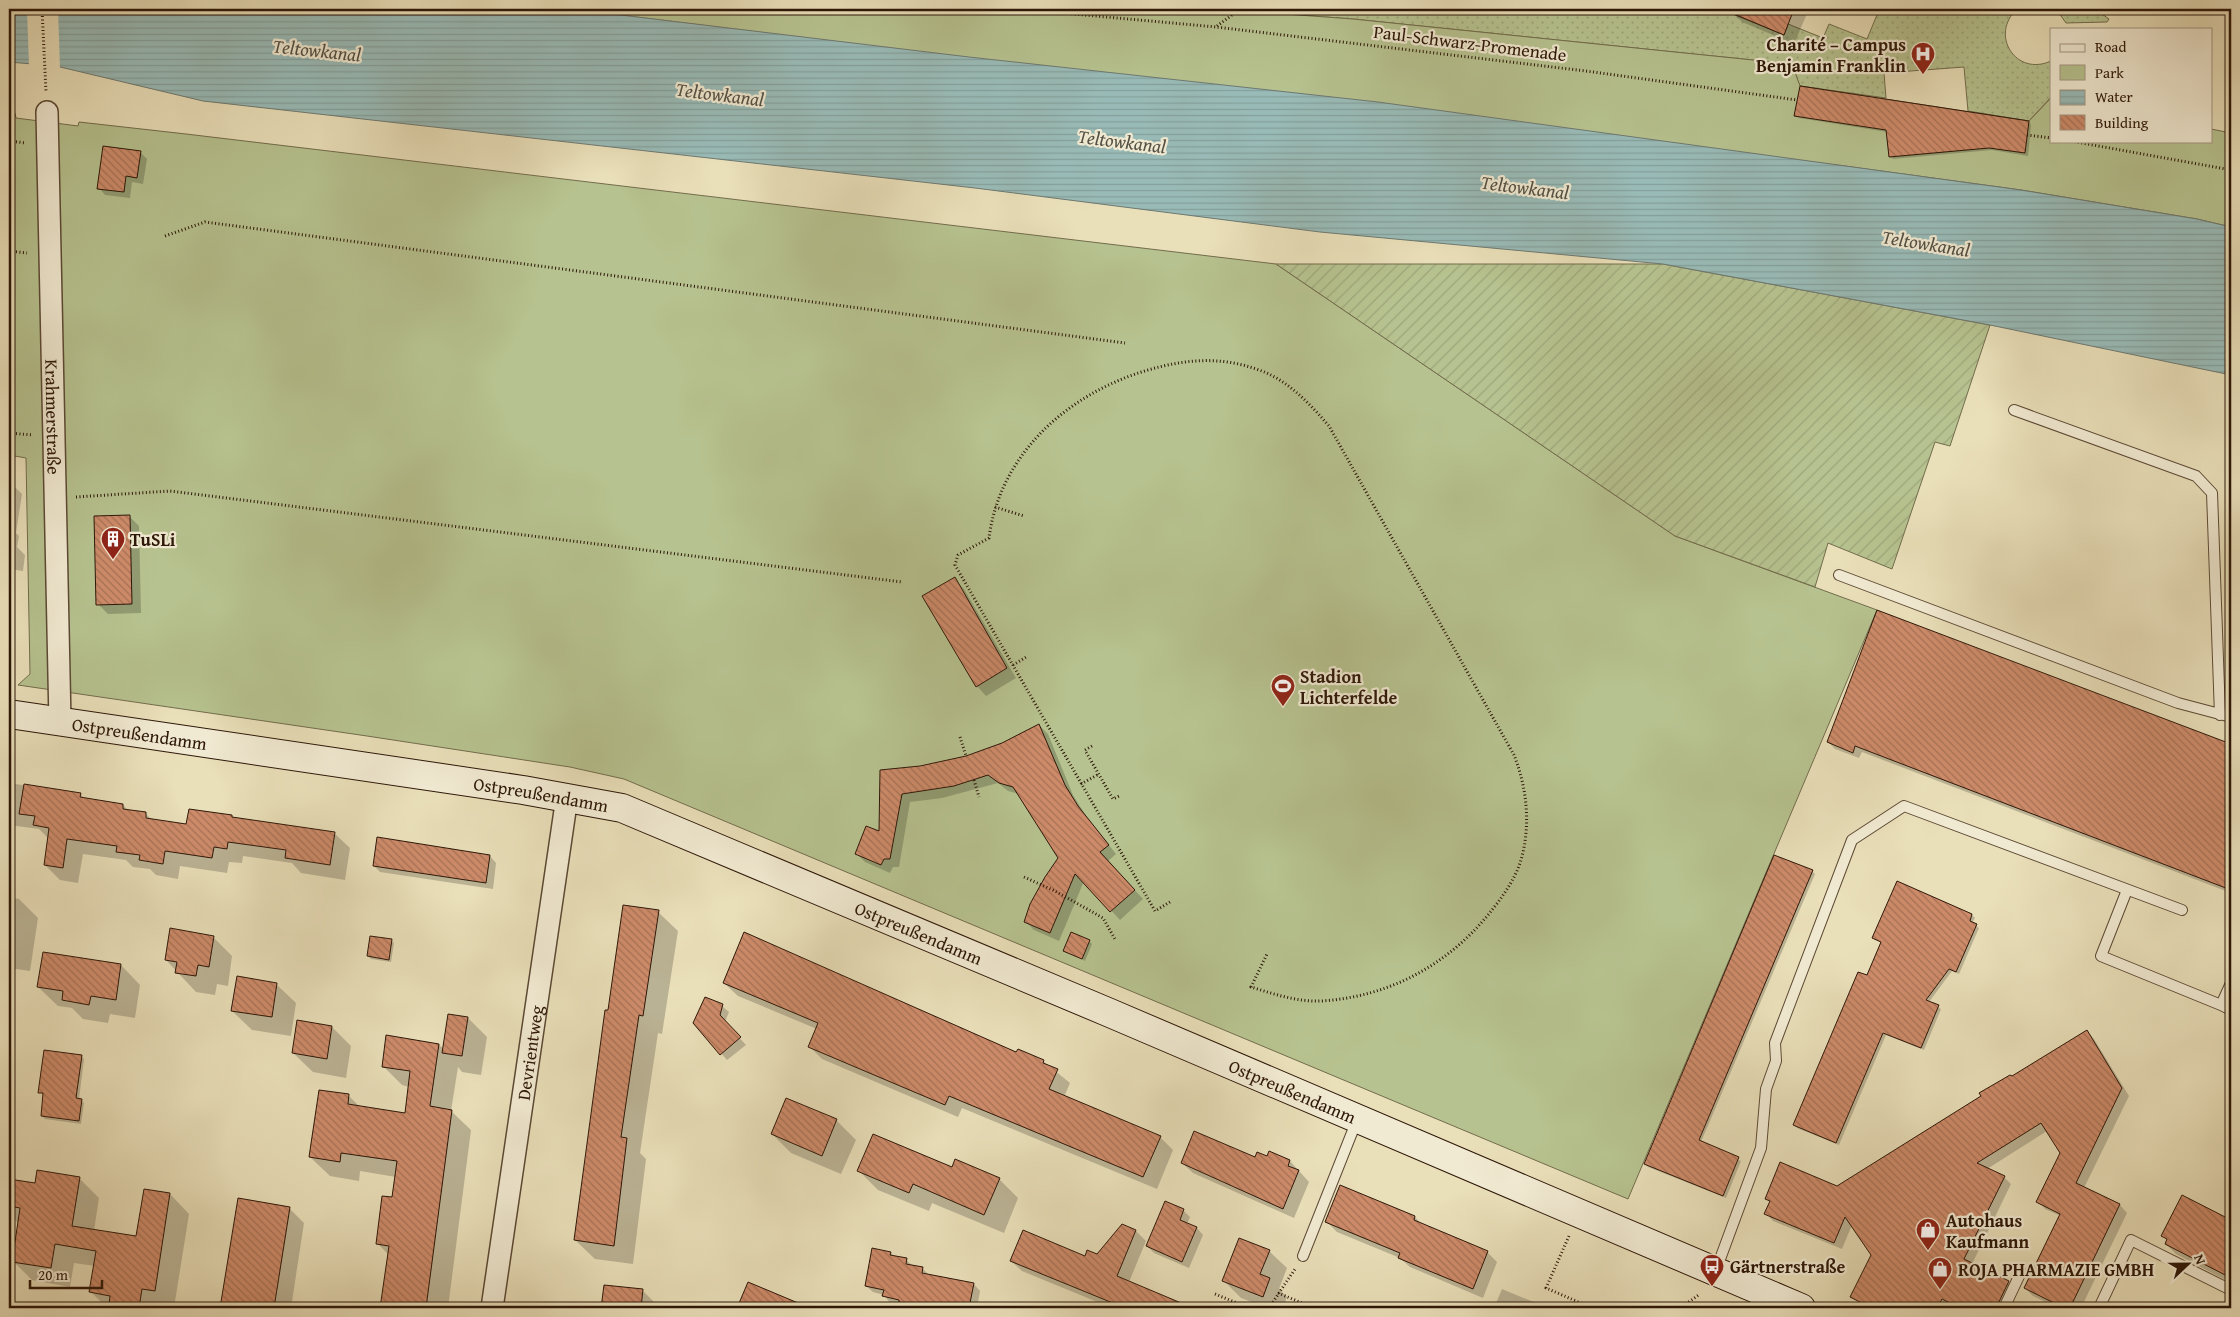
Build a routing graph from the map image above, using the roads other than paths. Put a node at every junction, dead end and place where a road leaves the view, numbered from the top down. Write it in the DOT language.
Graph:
graph roads {
  1 [pos="47,112"];
  2 [pos="2014,410"];
  3 [pos="1838,575"];
  4 [pos="9,714"];
  5 [pos="2220,715"];
  6 [pos="2231,718"];
  7 [pos="60,722"];
  8 [pos="567,797"];
  9 [pos="2127,890"];
  10 [pos="2182,910"];
  11 [pos="2231,983"];
  12 [pos="2221,1005"];
  13 [pos="2231,1010"];
  14 [pos="1358,1119"];
  15 [pos="1303,1256"];
  16 [pos="2021,1272"];
  17 [pos="1709,1281"];
  18 [pos="2231,1290"];
  19 [pos="1790,1306"];
  20 [pos="492,1308"];
  21 [pos="2004,1308"];
  22 [pos="2099,1308"];
  1 -- 7 [label="street, Krahmerstraße"];
  2 -- 5 [label="lane"];
  3 -- 5 [label="lane"];
  4 -- 7 [label="street, Ostpreußendamm"];
  5 -- 6 [label="lane"];
  7 -- 8 [label="street, Ostpreußendamm"];
  8 -- 14 [label="street, Ostpreußendamm"];
  8 -- 20 [label="street, Devrientweg"];
  9 -- 10 [label="lane"];
  9 -- 12 [label="lane"];
  9 -- 17 [label="lane"];
  11 -- 12 [label="lane"];
  12 -- 13 [label="lane"];
  14 -- 15 [label="lane"];
  14 -- 17 [label="street, Ostpreußendamm"];
  16 -- 21 [label="lane"];
  17 -- 19 [label="street, Ostpreußendamm"];
  18 -- 22 [label="lane"];
}
